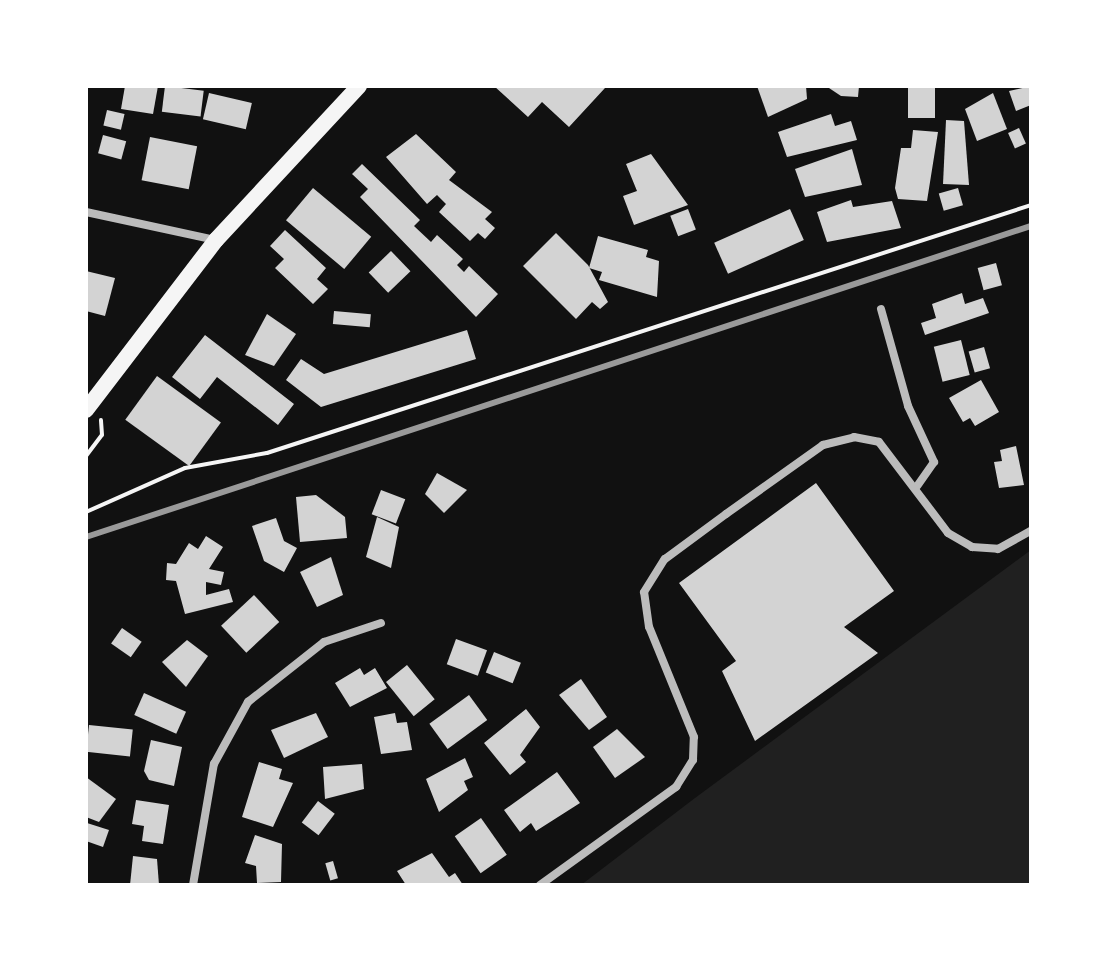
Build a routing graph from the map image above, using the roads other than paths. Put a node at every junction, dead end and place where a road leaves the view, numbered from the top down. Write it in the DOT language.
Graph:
graph roads {
  1 [pos="359,86"];
  2 [pos="86,212"];
  3 [pos="216,240"];
  4 [pos="881,309"];
  5 [pos="86,410"];
  6 [pos="917,486"];
  7 [pos="1031,531"];
  8 [pos="381,623"];
  9 [pos="193,885"];
  10 [pos="540,885"];
  1 -- 3 [label="main road"];
  2 -- 3 [label="street"];
  3 -- 5 [label="main road"];
  4 -- 6 [label="street"];
  6 -- 7 [label="street"];
  6 -- 10 [label="street"];
  8 -- 9 [label="street"];
}
